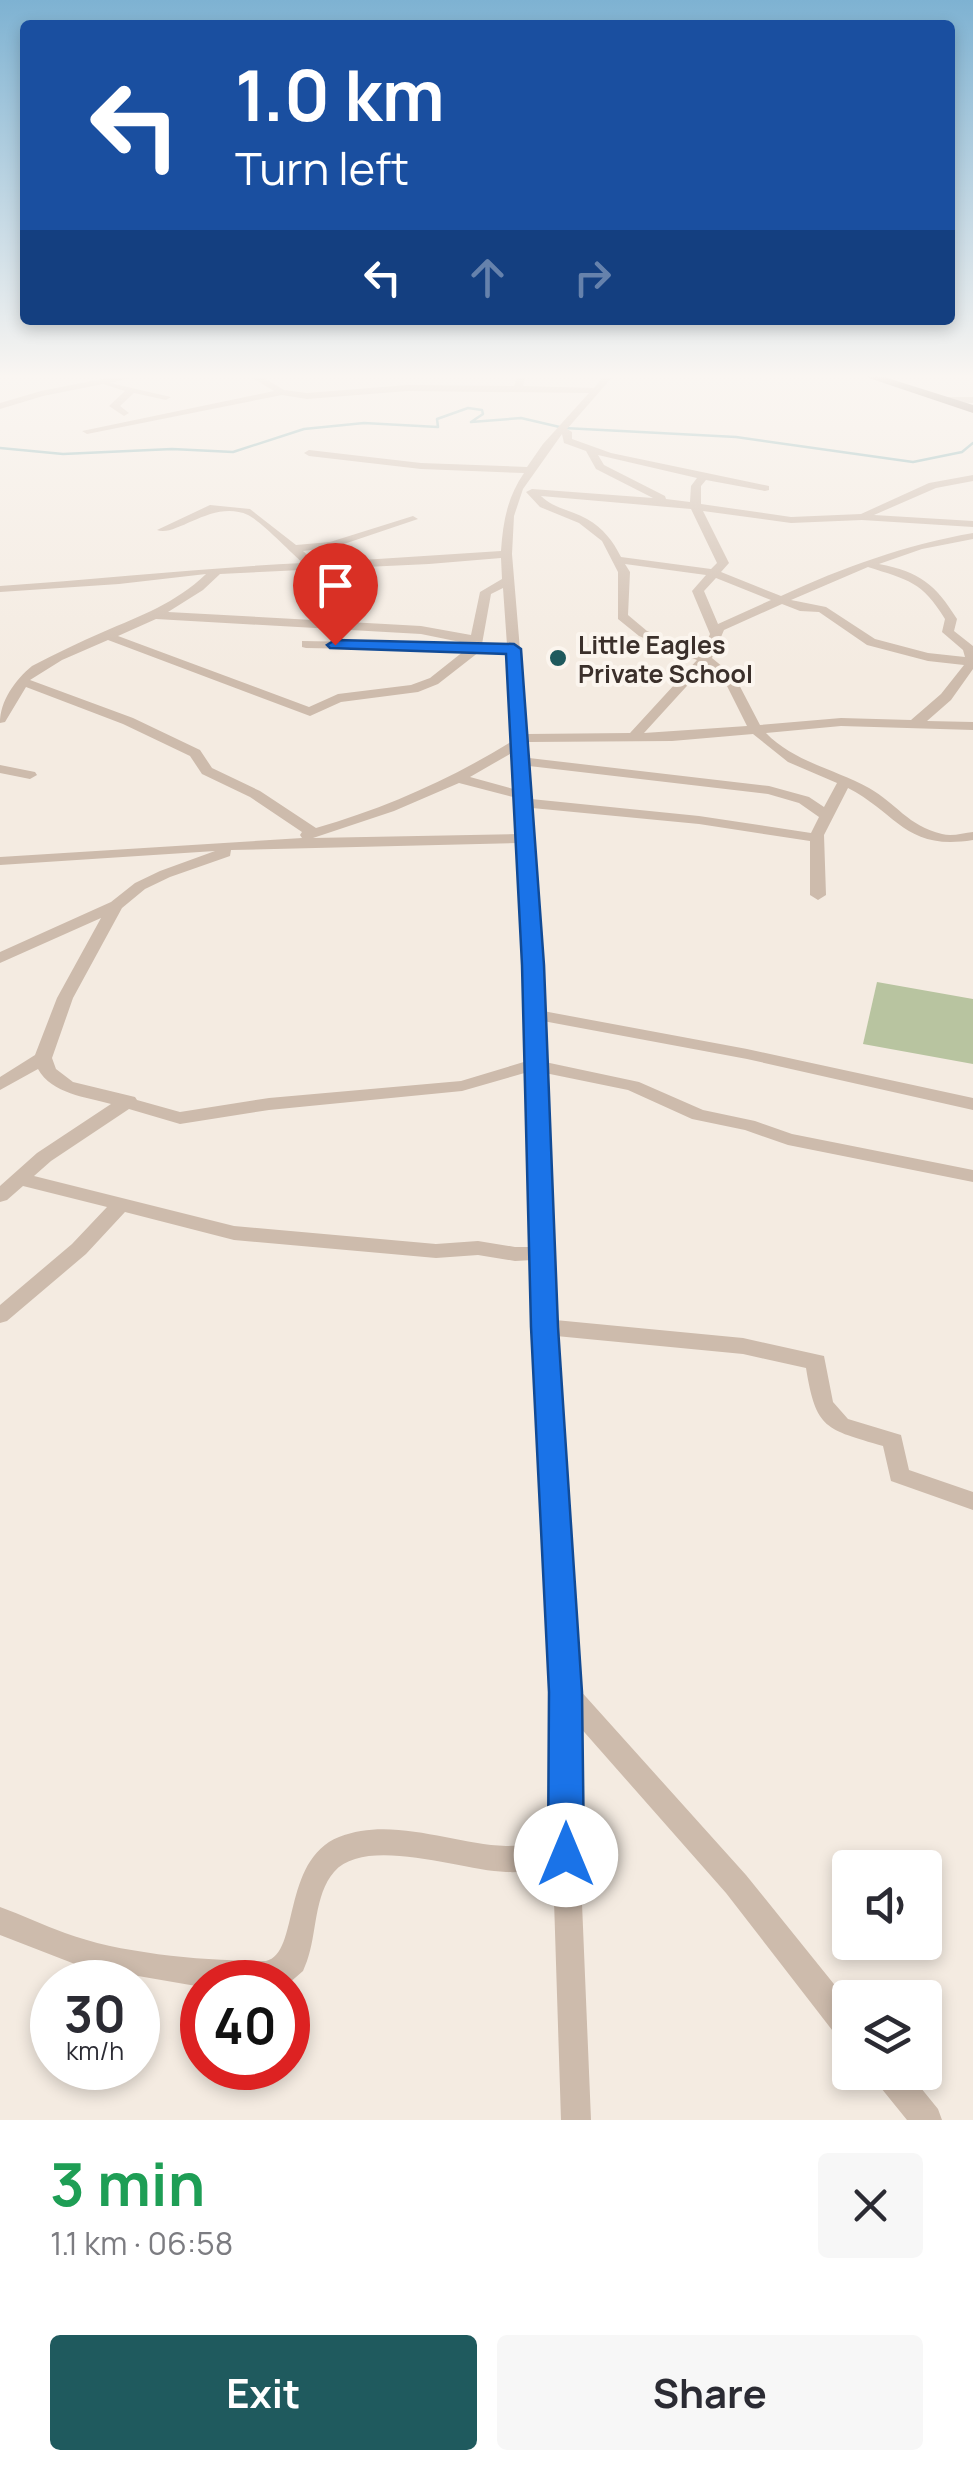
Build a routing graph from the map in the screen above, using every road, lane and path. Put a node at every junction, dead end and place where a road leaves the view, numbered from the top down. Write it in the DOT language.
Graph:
graph roads {
  1 [pos="529,474"];
  2 [pos="614,474"];
  3 [pos="694,474"];
  4 [pos="703,476"];
  5 [pos="973,478"];
  6 [pos="765,488"];
  7 [pos="525,491"];
  8 [pos="664,502"];
  9 [pos="693,507"];
  10 [pos="862,516"];
  11 [pos="413,519"];
  12 [pos="973,524"];
  13 [pos="162,530"];
  14 [pos="973,536"];
  15 [pos="293,549"];
  16 [pos="506,554"];
  17 [pos="620,560"];
  18 [pos="868,565"];
  19 [pos="313,566"];
  20 [pos="216,571"];
  21 [pos="712,574"];
  22 [pos="506,582"];
  23 [pos="0,589"];
  24 [pos="779,598"];
  25 [pos="150,615"];
  26 [pos="716,632"];
  27 [pos="105,635"];
  28 [pos="306,644"];
  29 [pos="476,644"];
  30 [pos="514,649"];
  31 [pos="705,659"];
  32 [pos="973,662"];
  33 [pos="24,682"];
  34 [pos="7,699"];
  35 [pos="0,719"];
  36 [pos="916,723"];
  37 [pos="973,726"];
  38 [pos="754,728"];
  39 [pos="632,738"];
  40 [pos="521,747"];
  41 [pos="0,769"];
  42 [pos="30,775"];
  43 [pos="457,778"];
  44 [pos="846,781"];
  45 [pos="524,799"];
  46 [pos="827,816"];
  47 [pos="314,833"];
  48 [pos="973,836"];
  49 [pos="525,838"];
  50 [pos="817,838"];
  51 [pos="277,843"];
  52 [pos="256,844"];
  53 [pos="0,861"];
  54 [pos="818,895"];
  55 [pos="116,905"];
  56 [pos="0,958"];
  57 [pos="532,1014"];
  58 [pos="43,1058"];
  59 [pos="534,1065"];
  60 [pos="0,1085"];
  61 [pos="129,1101"];
  62 [pos="973,1104"];
  63 [pos="973,1176"];
  64 [pos="20,1179"];
  65 [pos="0,1196"];
  66 [pos="121,1204"];
  67 [pos="542,1252"];
  68 [pos="0,1316"];
  69 [pos="545,1327"];
  70 [pos="973,1501"];
  71 [pos="565,1692"];
  72 [pos="566,1855"];
  73 [pos="0,1921"];
  74 [pos="832,2005"];
  75 [pos="903,2090"];
  76 [pos="574,2118"];
  77 [pos="927,2120"];
  1 -- 7 [label="street"];
  2 -- 8 [label="street"];
  3 -- 4 [label="street"];
  4 -- 6 [label="street"];
  4 -- 9 [label="street"];
  5 -- 10 [label="street"];
  7 -- 8 [label="street"];
  7 -- 16 [label="street"];
  7 -- 17 [label="street"];
  8 -- 9 [label="street"];
  9 -- 10 [label="street"];
  9 -- 21 [label="street"];
  10 -- 12 [label="street"];
  11 -- 15 [label="street"];
  13 -- 15 [label="street"];
  14 -- 18 [label="street"];
  15 -- 19 [label="street"];
  16 -- 19 [label="street"];
  16 -- 22 [label="street"];
  17 -- 21 [label="street"];
  17 -- 31 [label="street"];
  18 -- 24 [label="street"];
  18 -- 32 [label="street"];
  19 -- 20 [label="street"];
  20 -- 23 [label="street"];
  20 -- 25 [label="street"];
  21 -- 24 [label="street"];
  21 -- 26 [label="street"];
  22 -- 29 [label="street"];
  22 -- 30 [label="street"];
  24 -- 26 [label="street"];
  24 -- 32 [label="street"];
  25 -- 27 [label="street"];
  25 -- 29 [label="street"];
  26 -- 31 [label="street"];
  27 -- 29 [label="street"];
  27 -- 33 [label="street"];
  28 -- 29 [label="street"];
  29 -- 30 [label="street"];
  30 -- 40 [label="street"];
  31 -- 38 [label="street"];
  31 -- 39 [label="street"];
  32 -- 36 [label="street"];
  33 -- 34 [label="street"];
  33 -- 47 [label="street"];
  34 -- 35 [label="street"];
  36 -- 37 [label="street"];
  36 -- 38 [label="street"];
  38 -- 39 [label="street"];
  38 -- 44 [label="street"];
  39 -- 40 [label="street"];
  40 -- 43 [label="street"];
  40 -- 45 [label="street"];
  40 -- 46 [label="street"];
  41 -- 42 [label="street"];
  43 -- 45 [label="street"];
  43 -- 47 [label="street"];
  44 -- 46 [label="street"];
  44 -- 48 [label="street"];
  45 -- 49 [label="street"];
  45 -- 50 [label="street"];
  46 -- 50 [label="street"];
  47 -- 51 [label="street"];
  49 -- 51 [label="street"];
  49 -- 57 [label="street"];
  50 -- 54 [label="street"];
  51 -- 52 [label="street"];
  52 -- 53 [label="street"];
  52 -- 55 [label="street"];
  55 -- 56 [label="street"];
  55 -- 58 [label="street"];
  57 -- 59 [label="street"];
  57 -- 62 [label="street"];
  58 -- 60 [label="street"];
  58 -- 61 [label="street"];
  59 -- 61 [label="street"];
  59 -- 63 [label="street"];
  59 -- 67 [label="street"];
  61 -- 64 [label="street"];
  64 -- 65 [label="street"];
  64 -- 66 [label="street"];
  66 -- 67 [label="street"];
  66 -- 68 [label="street"];
  67 -- 69 [label="street"];
  69 -- 70 [label="street"];
  69 -- 71 [label="street"];
  71 -- 72 [label="street"];
  71 -- 74 [label="street"];
  72 -- 73 [label="street"];
  72 -- 76 [label="street"];
  75 -- 77 [label="street"];
}
